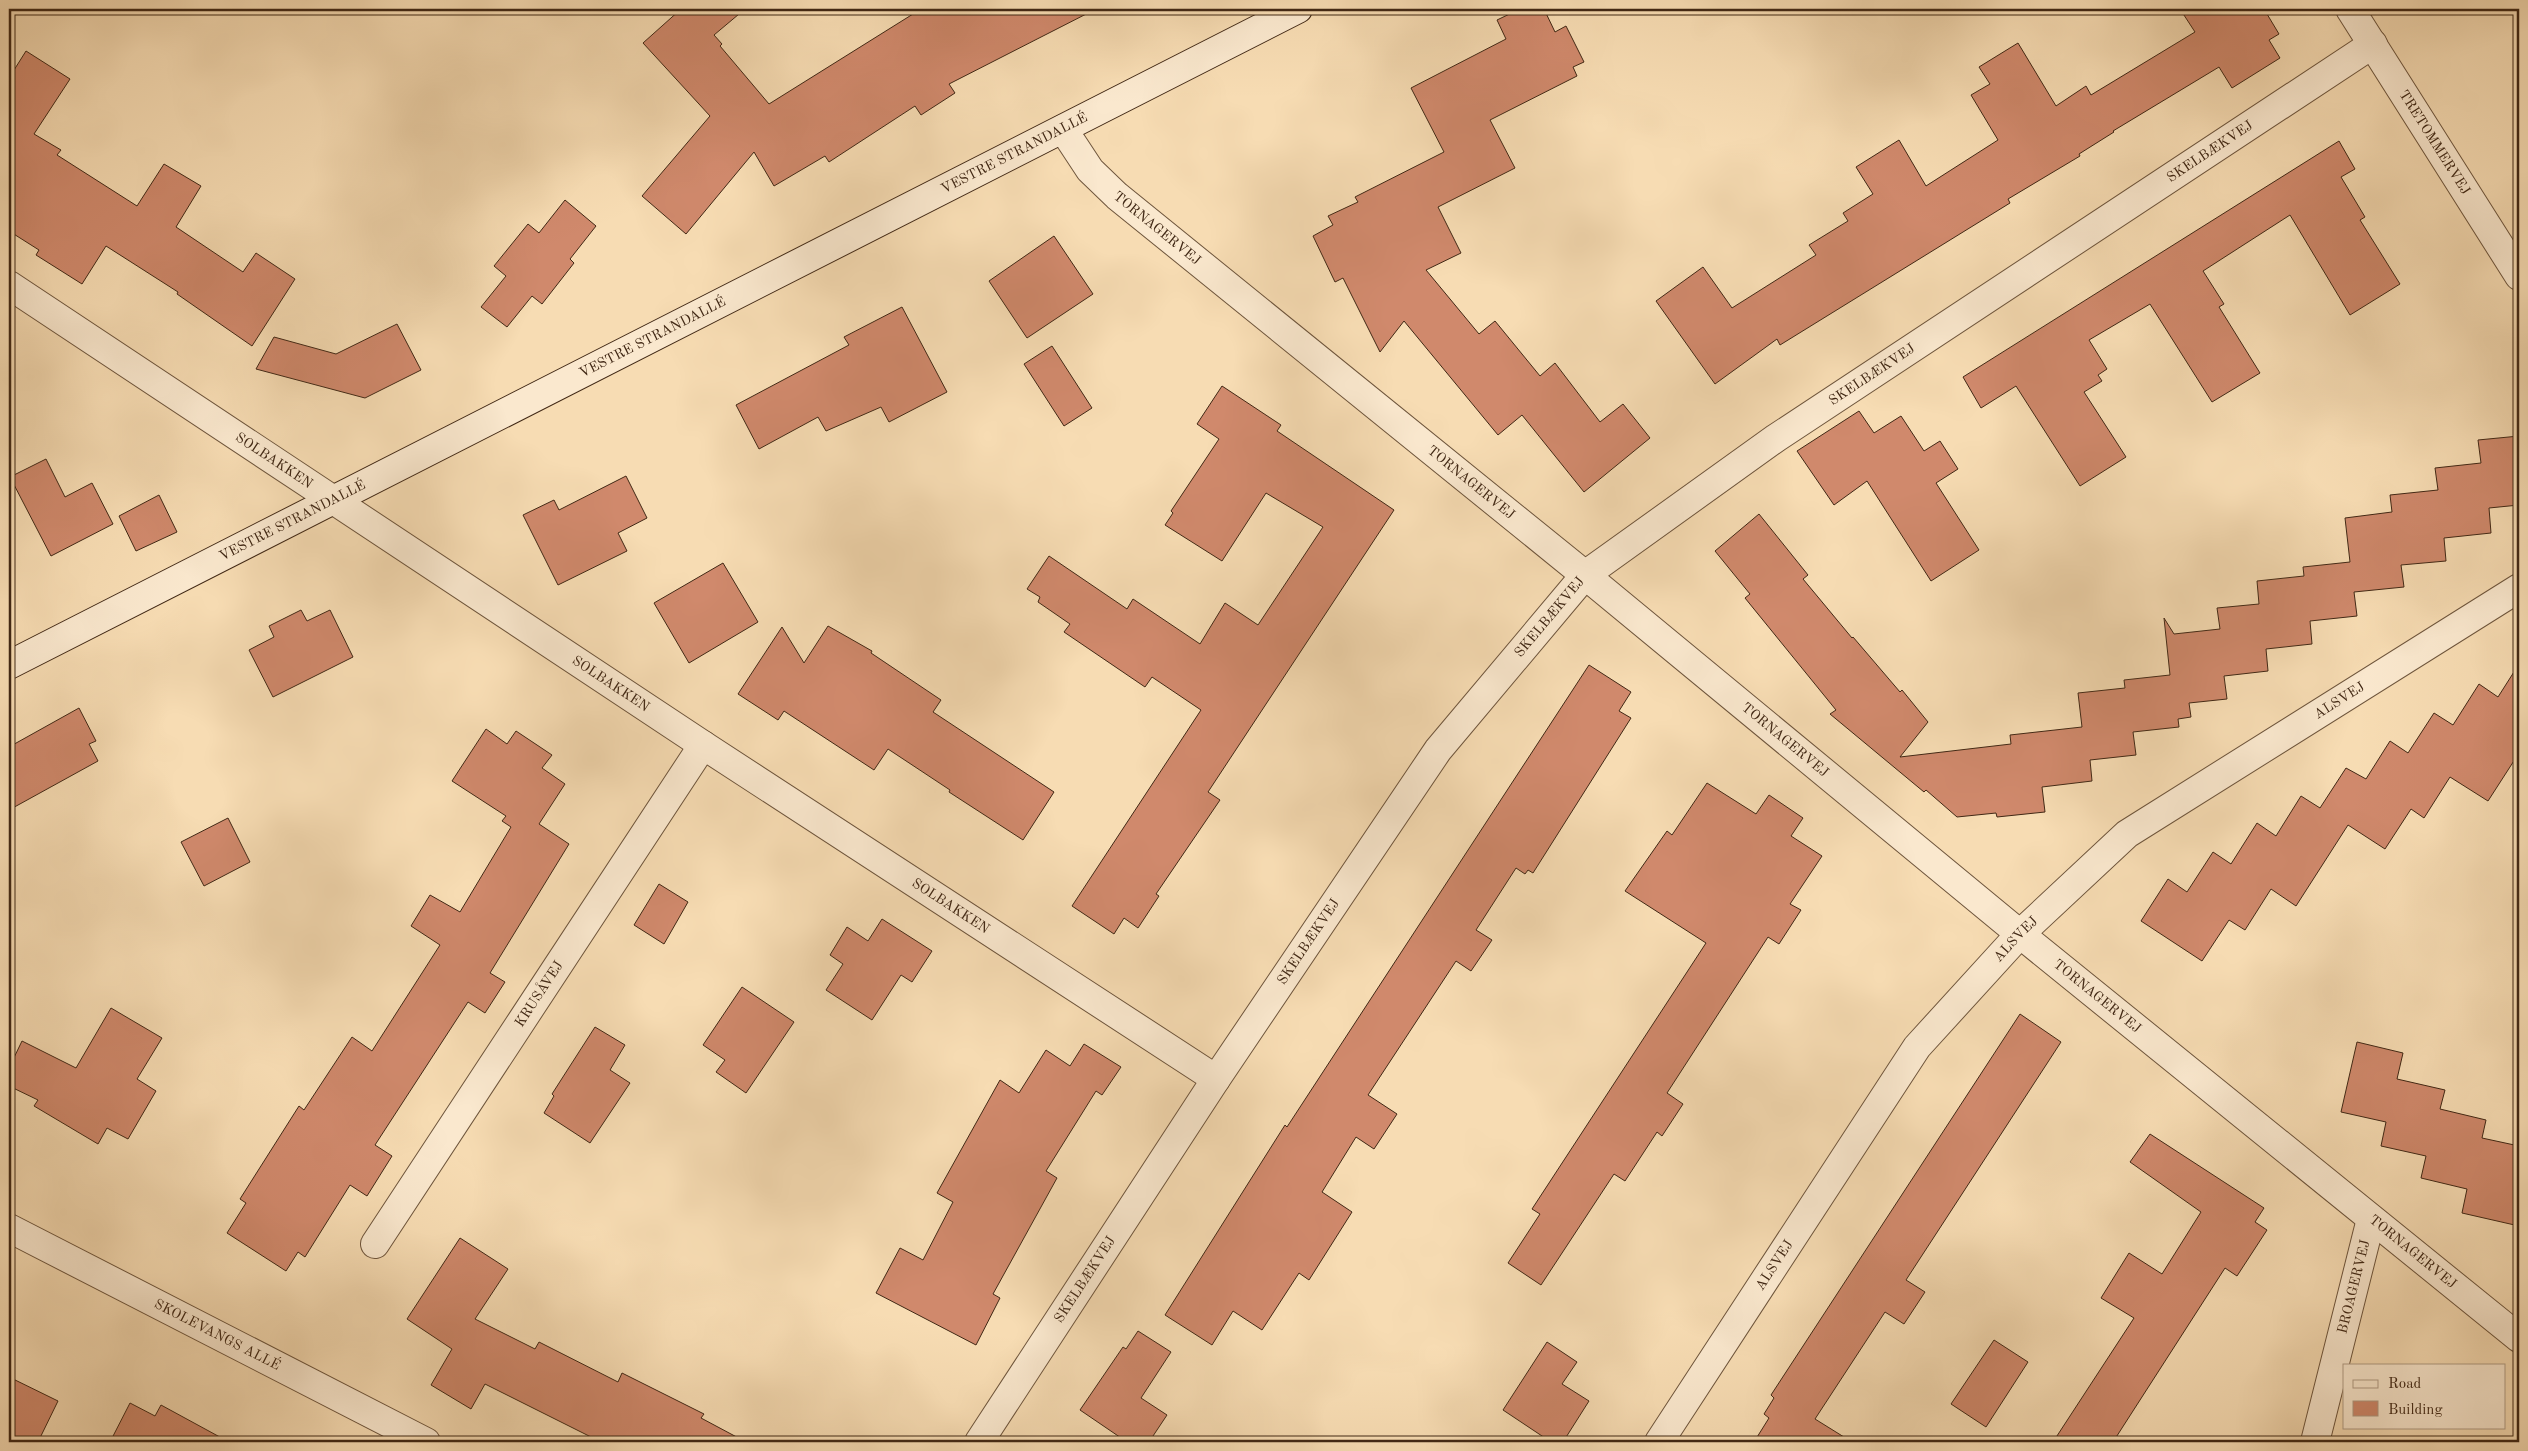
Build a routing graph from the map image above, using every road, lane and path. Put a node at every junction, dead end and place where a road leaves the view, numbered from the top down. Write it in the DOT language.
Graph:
graph roads {
  1 [pos="1298,9"];
  2 [pos="2350,9"];
  3 [pos="2372,44"];
  4 [pos="1063,129"];
  5 [pos="2519,276"];
  6 [pos="9,285"];
  7 [pos="335,500"];
  8 [pos="1585,575"];
  9 [pos="2519,588"];
  10 [pos="9,665"];
  11 [pos="703,745"];
  12 [pos="2020,934"];
  13 [pos="1216,1080"];
  14 [pos="2371,1219"];
  15 [pos="9,1228"];
  16 [pos="375,1244"];
  17 [pos="2519,1338"];
  18 [pos="426,1442"];
  19 [pos="979,1442"];
  20 [pos="1659,1442"];
  21 [pos="2315,1442"];
  1 -- 4 [label="street, VESTRE STRANDALLÉ"];
  2 -- 3 [label="street, TRETOMMERVEJ"];
  3 -- 5 [label="street, TRETOMMERVEJ"];
  3 -- 8 [label="street, SKELBÆKVEJ"];
  4 -- 7 [label="street, VESTRE STRANDALLÉ"];
  4 -- 8 [label="street, TORNAGERVEJ"];
  6 -- 7 [label="street, SOLBAKKEN"];
  7 -- 10 [label="street, VESTRE STRANDALLÉ"];
  7 -- 11 [label="street, SOLBAKKEN"];
  8 -- 12 [label="street, TORNAGERVEJ"];
  8 -- 13 [label="street, SKELBÆKVEJ"];
  9 -- 12 [label="street, ALSVEJ"];
  11 -- 13 [label="street, SOLBAKKEN"];
  11 -- 16 [label="street, KRUSÅVEJ"];
  12 -- 14 [label="street, TORNAGERVEJ"];
  12 -- 20 [label="street, ALSVEJ"];
  13 -- 19 [label="street, SKELBÆKVEJ"];
  14 -- 17 [label="street, TORNAGERVEJ"];
  14 -- 21 [label="street, BROAGERVEJ"];
  15 -- 18 [label="street, SKOLEVANGS ALLÉ"];
}
